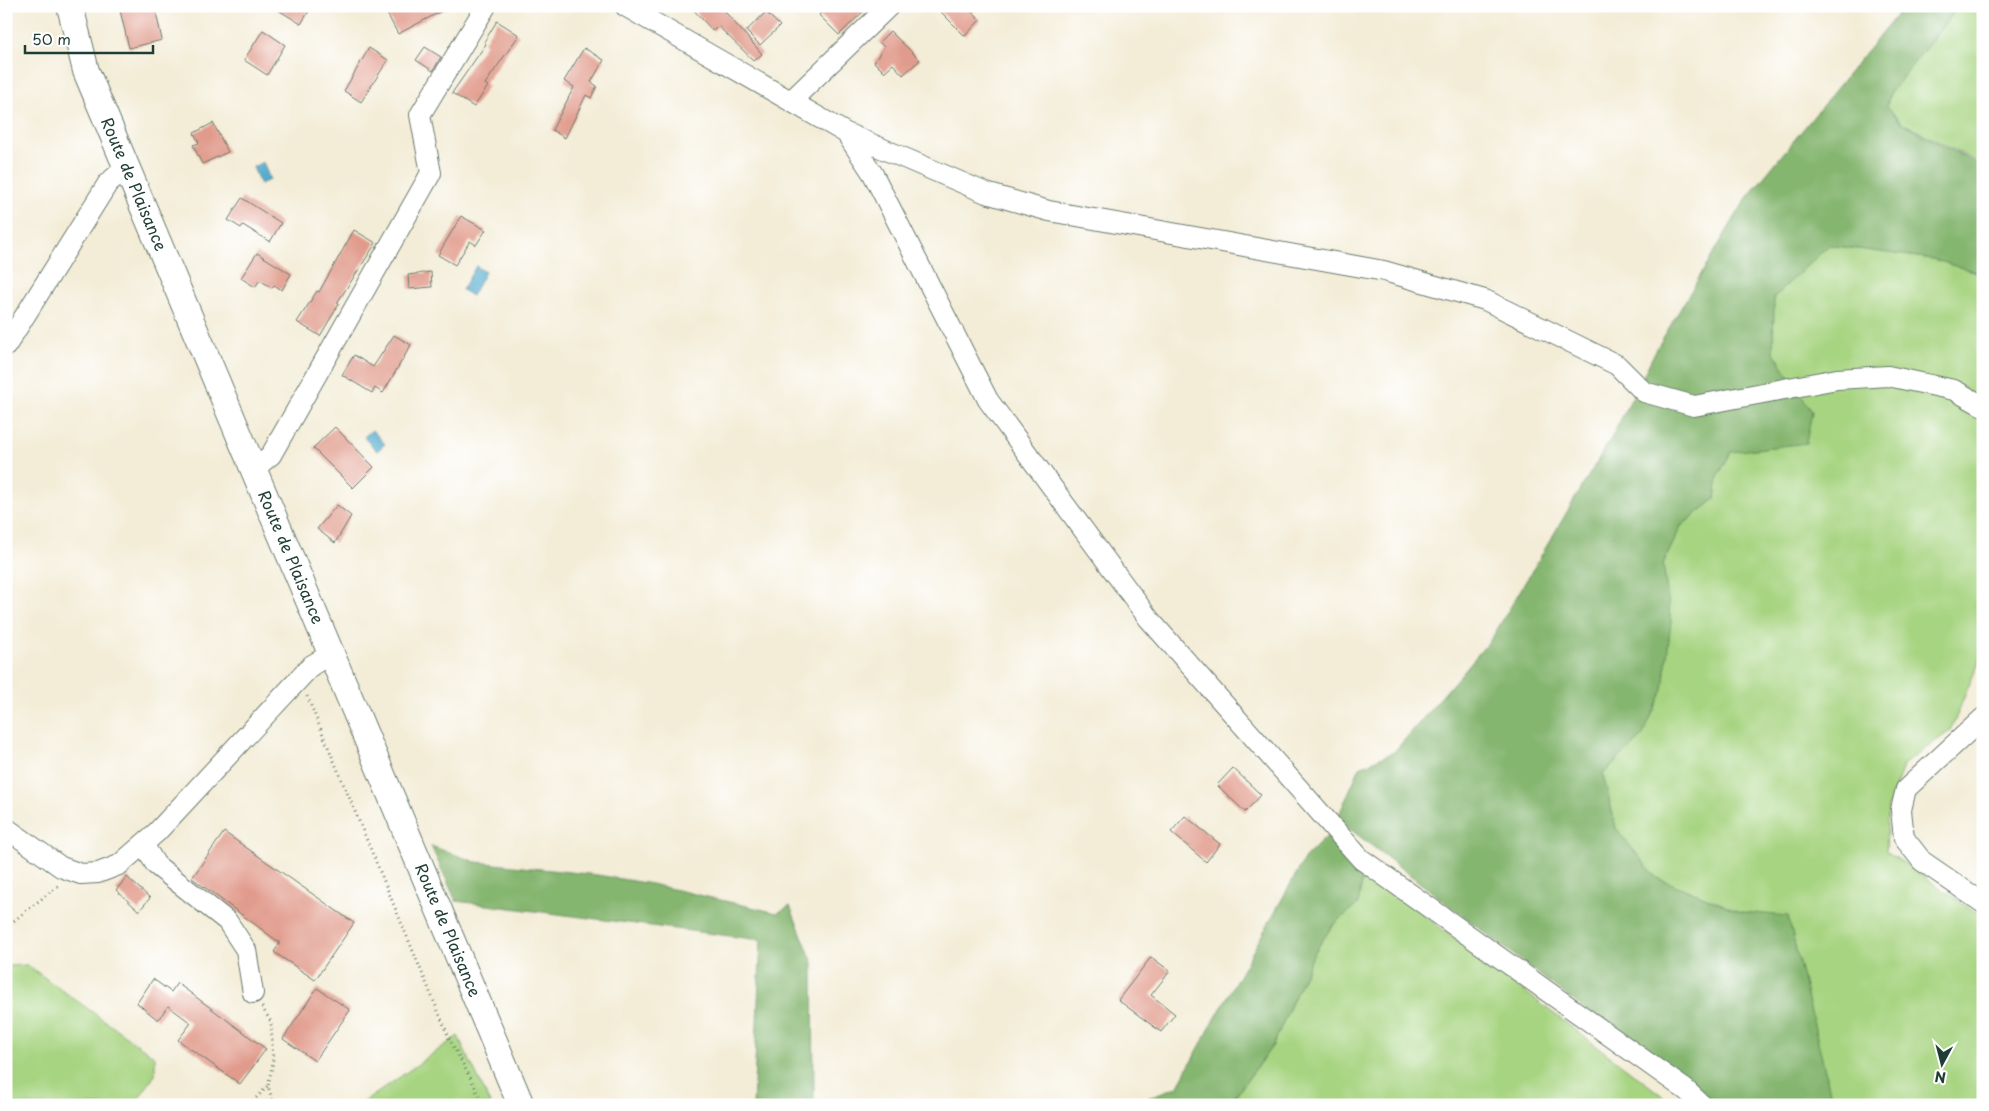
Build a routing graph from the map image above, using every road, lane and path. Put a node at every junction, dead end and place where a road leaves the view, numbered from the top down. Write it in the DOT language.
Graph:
graph roads {
  1 [pos="70,6"];
  2 [pos="486,6"];
  3 [pos="625,6"];
  4 [pos="889,6"];
  5 [pos="791,101"];
  6 [pos="846,133"];
  7 [pos="127,166"];
  8 [pos="6,346"];
  9 [pos="1983,406"];
  10 [pos="254,469"];
  11 [pos="333,653"];
  12 [pos="299,679"];
  13 [pos="1983,718"];
  14 [pos="6,828"];
  15 [pos="143,844"];
  16 [pos="71,870"];
  17 [pos="1983,903"];
  18 [pos="6,927"];
  19 [pos="253,993"];
  20 [pos="268,1086"];
  21 [pos="249,1105"];
  22 [pos="274,1105"];
  23 [pos="482,1105"];
  24 [pos="521,1105"];
  25 [pos="1702,1105"];
  1 -- 7 [label="main road, Route de Plaisance"];
  2 -- 10 [label="street"];
  3 -- 5 [label="street"];
  4 -- 5 [label="street"];
  5 -- 6 [label="street"];
  6 -- 9 [label="street"];
  6 -- 25 [label="street"];
  7 -- 8 [label="street"];
  7 -- 10 [label="main road, Route de Plaisance"];
  10 -- 11 [label="main road, Route de Plaisance"];
  11 -- 12 [label="street"];
  11 -- 24 [label="main road, Route de Plaisance"];
  12 -- 15 [label="street"];
  12 -- 23 [label="path"];
  13 -- 17 [label="street"];
  14 -- 16 [label="street"];
  15 -- 16 [label="street"];
  15 -- 19 [label="street"];
  16 -- 18 [label="path"];
  19 -- 20 [label="path"];
  20 -- 21 [label="path"];
  20 -- 22 [label="path"];
}
